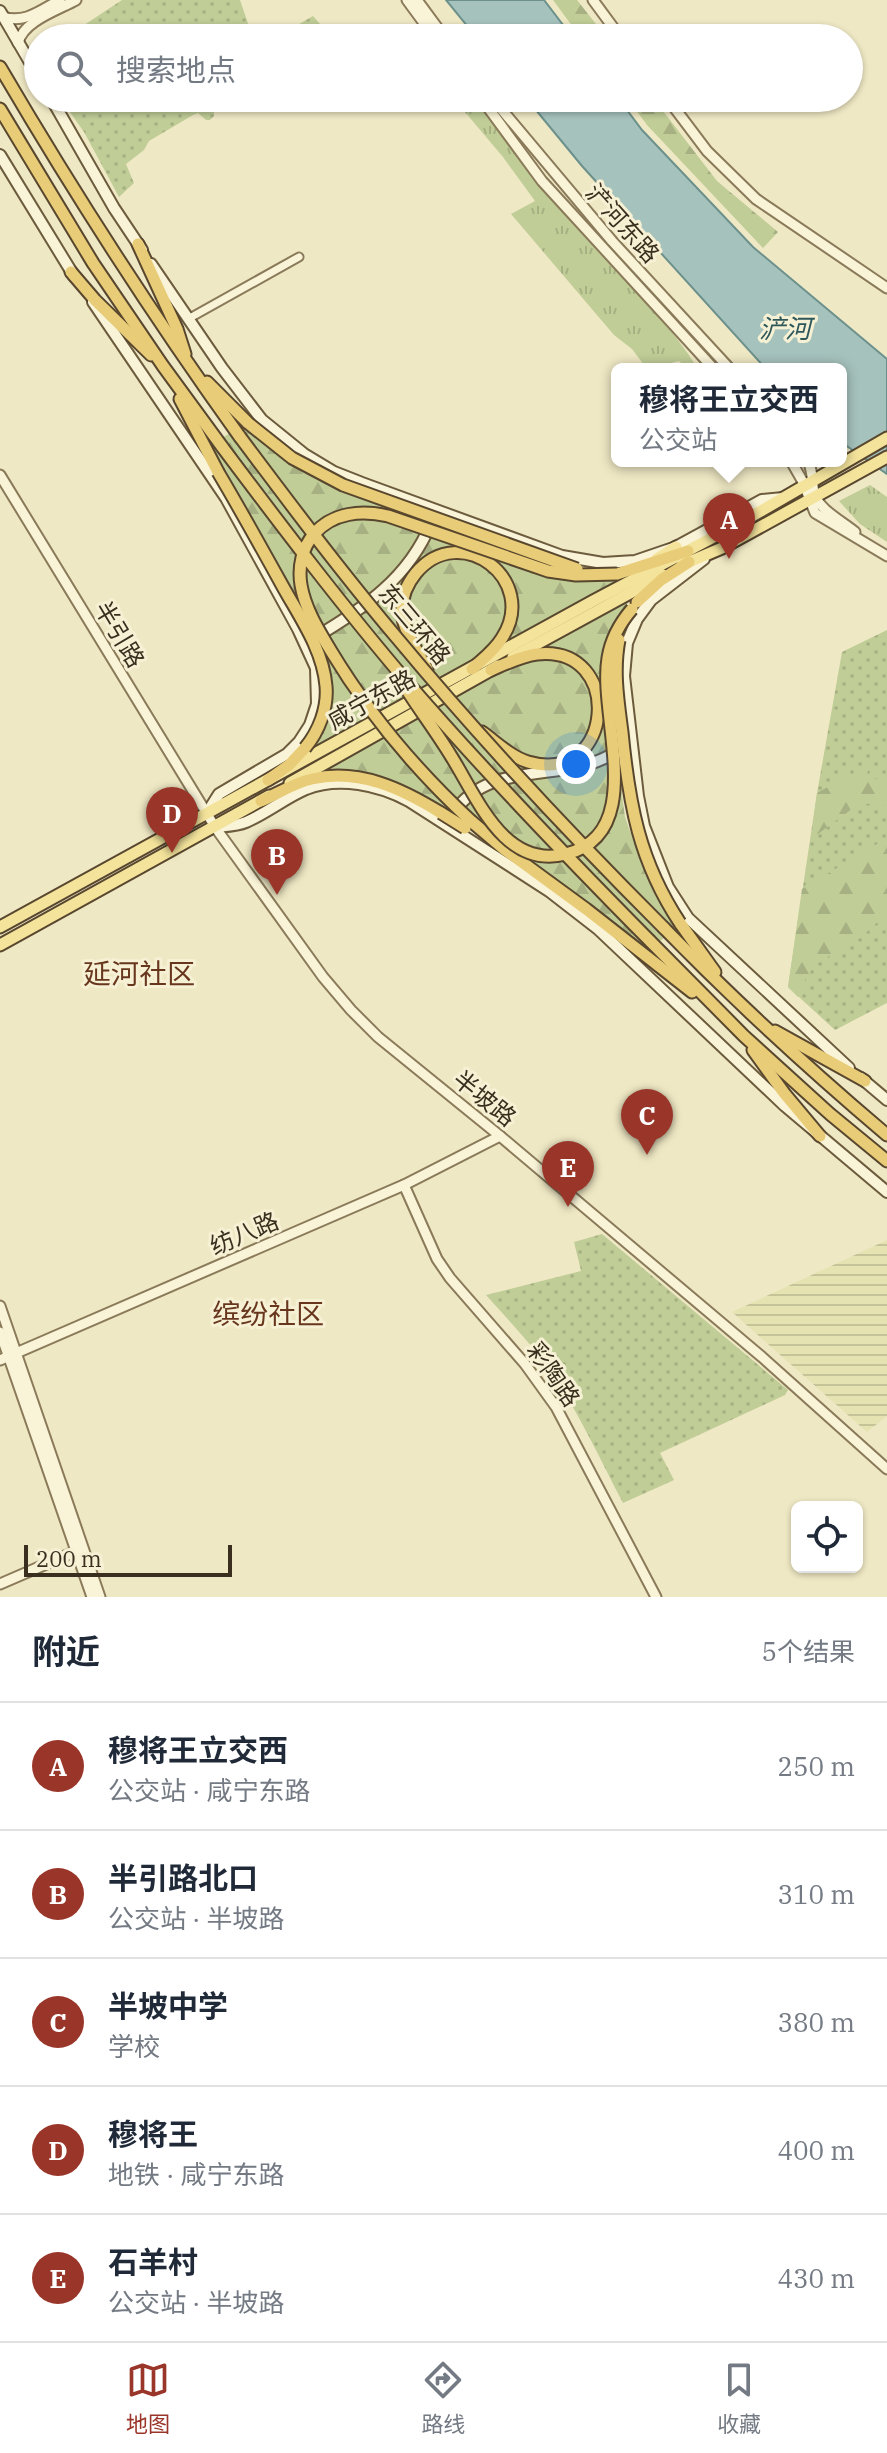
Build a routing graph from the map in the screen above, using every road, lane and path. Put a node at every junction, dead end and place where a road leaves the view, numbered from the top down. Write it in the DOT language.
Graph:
graph roads {
  1 [pos="60,0"];
  2 [pos="76,0"];
  3 [pos="407,0"];
  4 [pos="417,0"];
  5 [pos="595,1"];
  6 [pos="2,14"];
  7 [pos="33,24"];
  8 [pos="425,24"];
  9 [pos="435,24"];
  10 [pos="611,24"];
  11 [pos="24,32"];
  12 [pos="18,43"];
  13 [pos="24,53"];
  14 [pos="0,67"];
  15 [pos="24,107"];
  16 [pos="0,109"];
  17 [pos="27,112"];
  18 [pos="59,112"];
  19 [pos="491,112"];
  20 [pos="504,112"];
  21 [pos="678,112"];
  22 [pos="0,155"];
  23 [pos="138,244"];
  24 [pos="299,257"];
  25 [pos="71,272"];
  26 [pos="887,288"];
  27 [pos="188,319"];
  28 [pos="709,363"];
  29 [pos="724,363"];
  30 [pos="163,366"];
  31 [pos="189,366"];
  32 [pos="887,438"];
  33 [pos="887,457"];
  34 [pos="847,460"];
  35 [pos="796,467"];
  36 [pos="808,467"];
  37 [pos="834,467"];
  38 [pos="0,475"];
  39 [pos="809,483"];
  40 [pos="812,498"];
  41 [pos="436,510"];
  42 [pos="713,552"];
  43 [pos="684,553"];
  44 [pos="887,556"];
  45 [pos="644,567"];
  46 [pos="623,572"];
  47 [pos="593,601"];
  48 [pos="634,606"];
  49 [pos="305,643"];
  50 [pos="380,649"];
  51 [pos="472,669"];
  52 [pos="491,670"];
  53 [pos="432,680"];
  54 [pos="469,722"];
  55 [pos="631,741"];
  56 [pos="268,780"];
  57 [pos="261,801"];
  58 [pos="207,813"];
  59 [pos="443,818"];
  60 [pos="468,824"];
  61 [pos="215,827"];
  62 [pos="0,927"];
  63 [pos="0,945"];
  64 [pos="738,1001"];
  65 [pos="721,1014"];
  66 [pos="765,1026"];
  67 [pos="744,1036"];
  68 [pos="865,1081"];
  69 [pos="887,1100"];
  70 [pos="887,1135"];
  71 [pos="500,1136"];
  72 [pos="820,1136"];
  73 [pos="887,1161"];
  74 [pos="404,1185"];
  75 [pos="887,1192"];
  76 [pos="0,1306"];
  77 [pos="0,1332"];
  78 [pos="8,1356"];
  79 [pos="887,1469"];
  80 [pos="80,1549"];
  81 [pos="0,1584"];
  82 [pos="92,1597"];
  83 [pos="100,1597"];
  84 [pos="656,1597"];
  1 -- 6 [label="street"];
  2 -- 7 [label="street"];
  3 -- 8 [label="street"];
  4 -- 9 [label="street"];
  5 -- 10 [label="street"];
  6 -- 12 [label="main road"];
  11 -- 12 [label="street"];
  12 -- 13 [label="main road"];
  14 -- 15 [label="highway, 东三环路"];
  16 -- 30 [label="highway, 东三环路"];
  17 -- 31 [label="highway, 东三环路"];
  18 -- 23 [label="main road"];
  19 -- 28 [label="street, 浐河东路"];
  20 -- 29 [label="street, 浐河东路"];
  21 -- 26 [label="street"];
  22 -- 25 [label="main road"];
  23 -- 27 [label="main road"];
  23 -- 31 [label="highway"];
  24 -- 27 [label="street"];
  25 -- 30 [label="highway"];
  25 -- 49 [label="main road"];
  27 -- 41 [label="main road"];
  30 -- 50 [label="highway, 东三环路, bridge"];
  30 -- 56 [label="highway, bridge"];
  31 -- 46 [label="highway, bridge"];
  31 -- 53 [label="highway, 东三环路, bridge"];
  32 -- 34 [label="main road, 咸宁东路"];
  33 -- 40 [label="main road, 咸宁东路"];
  35 -- 39 [label="street"];
  36 -- 39 [label="street"];
  37 -- 39 [label="main road, 咸宁东路"];
  38 -- 58 [label="street, 半引路"];
  39 -- 40 [label="street"];
  39 -- 43 [label="main road, 咸宁东路"];
  40 -- 42 [label="main road, 咸宁东路"];
  40 -- 44 [label="street"];
  41 -- 43 [label="main road"];
  41 -- 49 [label="main road"];
  42 -- 43 [label="main road, 咸宁东路"];
  42 -- 55 [label="main road"];
  43 -- 45 [label="highway"];
  43 -- 47 [label="main road, 咸宁东路"];
  43 -- 48 [label="highway"];
  43 -- 52 [label="main road, 咸宁东路"];
  45 -- 46 [label="highway"];
  45 -- 47 [label="main road"];
  46 -- 60 [label="highway, bridge"];
  47 -- 51 [label="main road, 咸宁东路"];
  48 -- 50 [label="highway, bridge"];
  48 -- 64 [label="highway, bridge"];
  49 -- 58 [label="main road"];
  50 -- 65 [label="highway, 东三环路, bridge"];
  51 -- 53 [label="highway, bridge"];
  51 -- 56 [label="main road, 咸宁东路"];
  52 -- 54 [label="highway, bridge"];
  52 -- 57 [label="main road, 咸宁东路"];
  53 -- 54 [label="highway, 东三环路, bridge"];
  54 -- 64 [label="highway, 东三环路, bridge"];
  55 -- 59 [label="main road"];
  55 -- 68 [label="main road"];
  56 -- 58 [label="main road, 咸宁东路"];
  57 -- 59 [label="highway"];
  57 -- 61 [label="main road, 咸宁东路"];
  58 -- 61 [label="street, 半坡路"];
  58 -- 62 [label="main road, 咸宁东路"];
  59 -- 60 [label="highway, bridge"];
  59 -- 61 [label="main road"];
  59 -- 72 [label="main road"];
  60 -- 65 [label="highway"];
  61 -- 63 [label="main road, 咸宁东路"];
  61 -- 71 [label="street, 半坡路"];
  64 -- 66 [label="highway, 东三环路"];
  65 -- 67 [label="highway, 东三环路"];
  66 -- 68 [label="highway"];
  66 -- 70 [label="highway, 东三环路"];
  67 -- 72 [label="highway"];
  67 -- 73 [label="highway, 东三环路"];
  68 -- 69 [label="main road"];
  71 -- 74 [label="street, 纺八路"];
  71 -- 79 [label="street, 半坡路"];
  72 -- 75 [label="main road"];
  74 -- 78 [label="street, 纺八路"];
  74 -- 84 [label="street, 彩陶路"];
  76 -- 78 [label="street"];
  77 -- 78 [label="street"];
  78 -- 80 [label="street"];
  80 -- 81 [label="street"];
  80 -- 82 [label="street"];
  80 -- 83 [label="street"];
}
